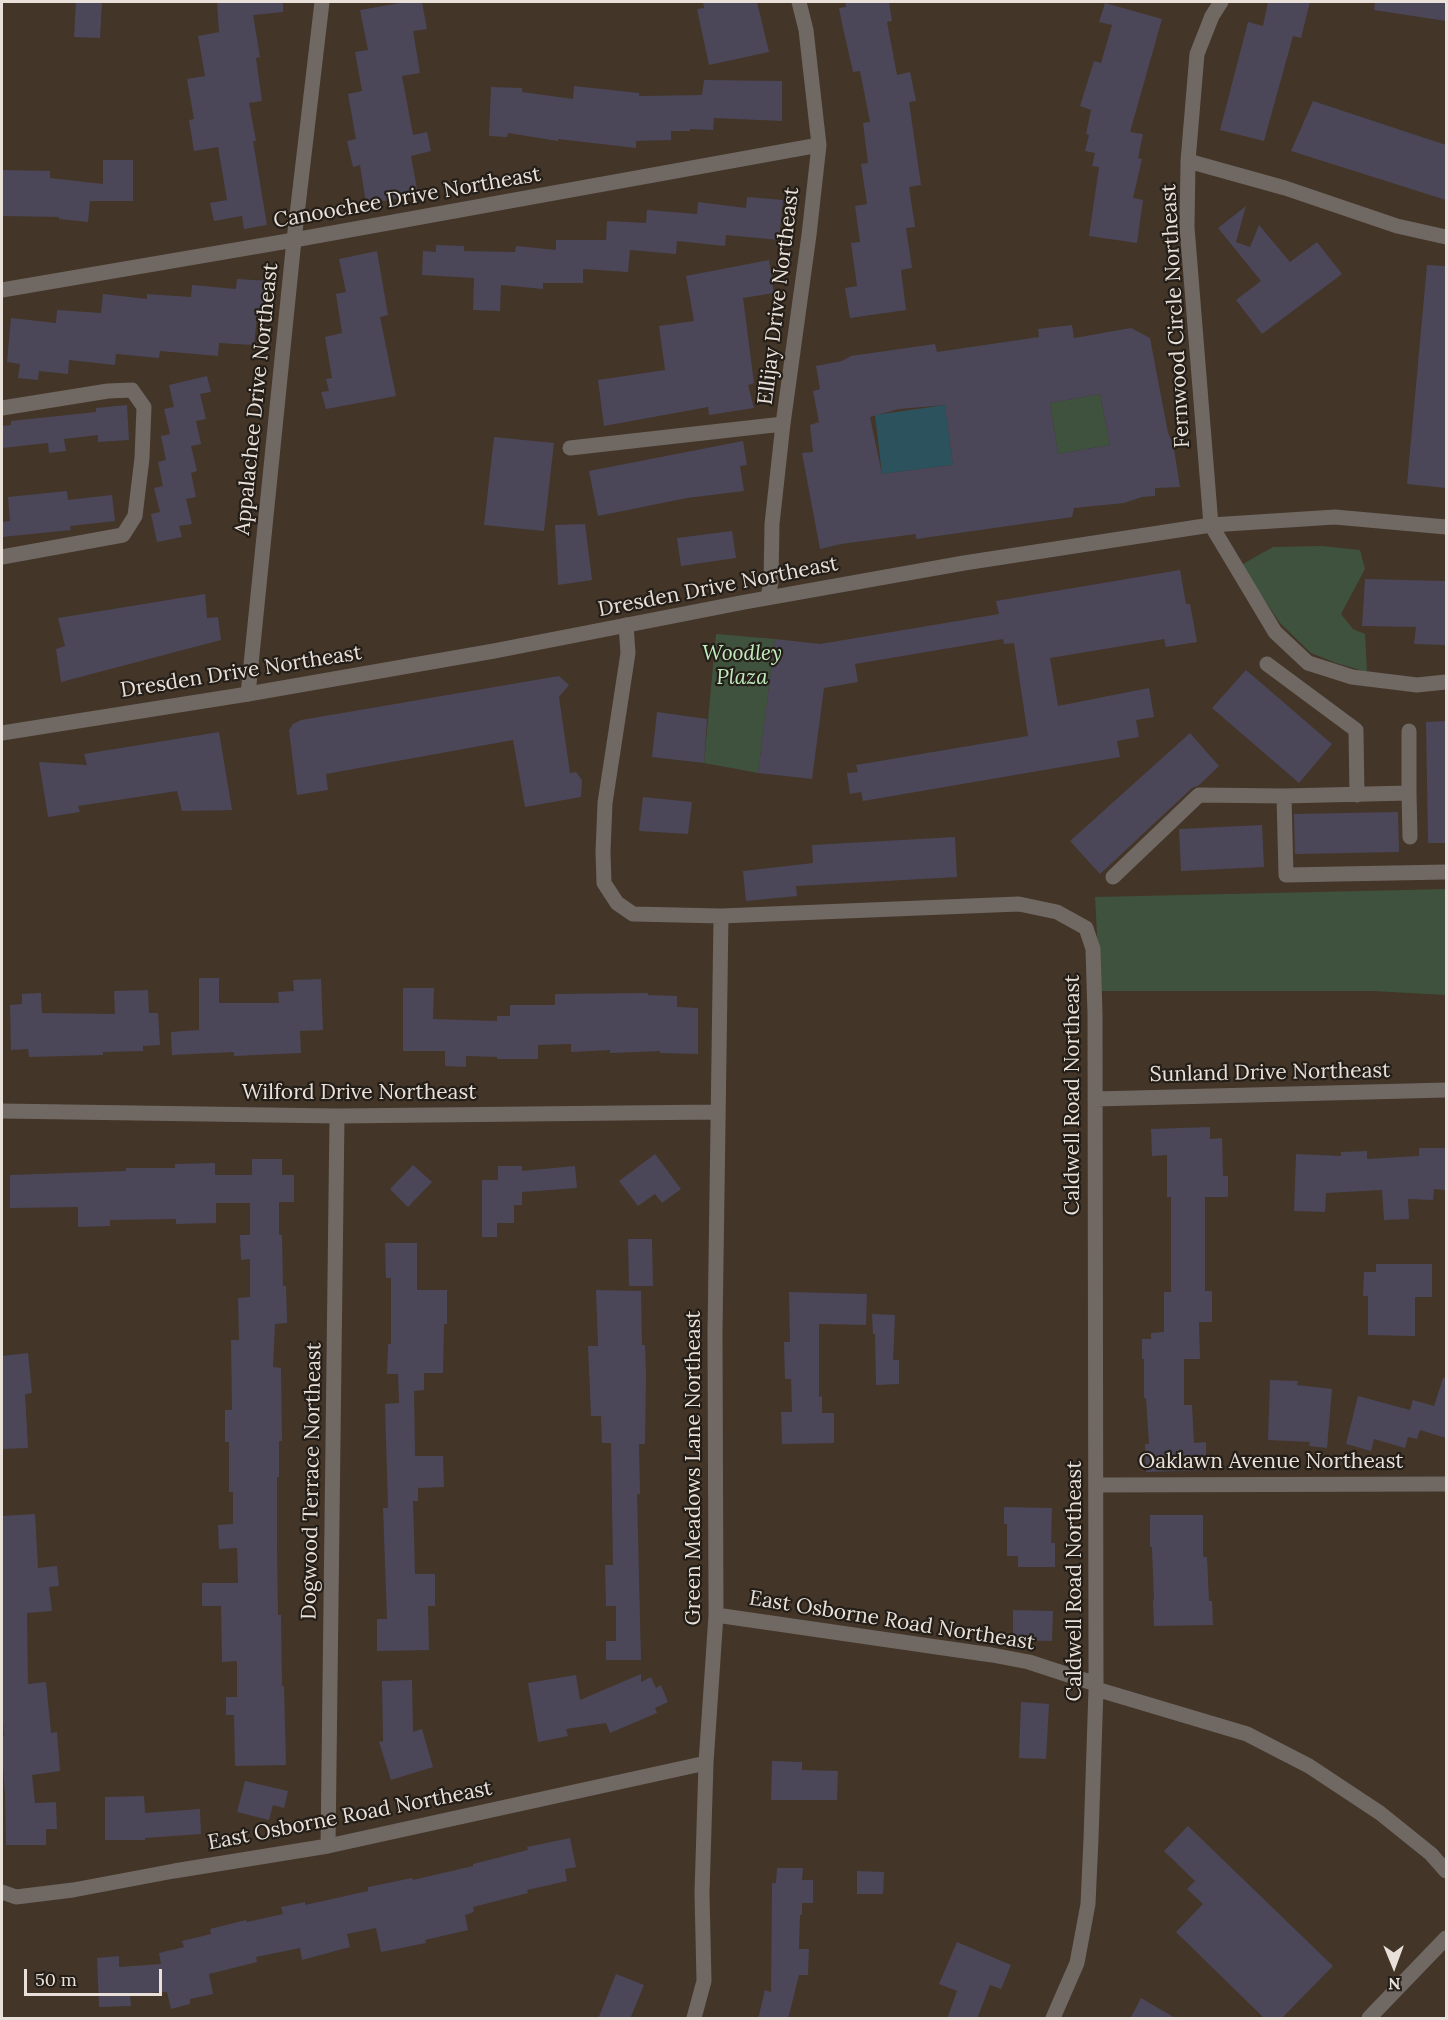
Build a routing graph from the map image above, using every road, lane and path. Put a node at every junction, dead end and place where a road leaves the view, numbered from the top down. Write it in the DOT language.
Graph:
graph roads {
  1 [pos="322,2"];
  2 [pos="799,2"];
  3 [pos="1221,2"];
  4 [pos="819,145"];
  5 [pos="1188,160"];
  6 [pos="1446,237"];
  7 [pos="294,240"];
  8 [pos="2,290"];
  9 [pos="2,408"];
  10 [pos="783,424"];
  11 [pos="570,448"];
  12 [pos="1210,525"];
  13 [pos="1446,527"];
  14 [pos="2,557"];
  15 [pos="768,597"];
  16 [pos="626,625"];
  17 [pos="1267,664"];
  18 [pos="1446,682"];
  19 [pos="248,694"];
  20 [pos="1409,731"];
  21 [pos="2,733"];
  22 [pos="1409,793"];
  23 [pos="1357,795"];
  24 [pos="1284,796"];
  25 [pos="1410,837"];
  26 [pos="1446,872"];
  27 [pos="1113,877"];
  28 [pos="721,916"];
  29 [pos="1446,1090"];
  30 [pos="1095,1099"];
  31 [pos="2,1111"];
  32 [pos="717,1112"];
  33 [pos="338,1116"];
  34 [pos="1446,1484"];
  35 [pos="1096,1485"];
  36 [pos="716,1615"];
  37 [pos="1096,1686"];
  38 [pos="706,1763"];
  39 [pos="328,1846"];
  40 [pos="1446,1871"];
  41 [pos="2,1892"];
  42 [pos="1446,1938"];
  43 [pos="694,2019"];
  44 [pos="1053,2019"];
  45 [pos="1369,2019"];
  1 -- 7 [label="street, Appalachee Drive Northeast"];
  2 -- 4 [label="street, Ellijay Drive Northeast"];
  3 -- 5 [label="street, Fernwood Circle Northeast"];
  4 -- 7 [label="street, Canoochee Drive Northeast"];
  4 -- 10 [label="street, Ellijay Drive Northeast"];
  5 -- 6 [label="street"];
  5 -- 12 [label="street, Fernwood Circle Northeast"];
  7 -- 8 [label="street, Canoochee Drive Northeast"];
  7 -- 19 [label="street, Appalachee Drive Northeast"];
  9 -- 14 [label="street"];
  10 -- 11 [label="street"];
  10 -- 15 [label="street, Ellijay Drive Northeast"];
  12 -- 13 [label="street, Dresden Drive Northeast"];
  12 -- 15 [label="street, Dresden Drive Northeast"];
  12 -- 18 [label="street"];
  15 -- 16 [label="street, Dresden Drive Northeast"];
  16 -- 19 [label="street, Dresden Drive Northeast"];
  16 -- 28 [label="street, Caldwell Road Northeast"];
  17 -- 23 [label="street"];
  19 -- 21 [label="street, Dresden Drive Northeast"];
  20 -- 22 [label="street"];
  22 -- 23 [label="street"];
  22 -- 25 [label="street"];
  23 -- 24 [label="street"];
  24 -- 26 [label="street"];
  24 -- 27 [label="street"];
  28 -- 30 [label="street, Caldwell Road Northeast"];
  28 -- 32 [label="street, Green Meadows Lane Northeast"];
  29 -- 30 [label="street, Sunland Drive Northeast"];
  30 -- 35 [label="street, Caldwell Road Northeast"];
  31 -- 33 [label="street, Wilford Drive Northeast"];
  32 -- 33 [label="street, Wilford Drive Northeast"];
  32 -- 36 [label="street, Green Meadows Lane Northeast"];
  33 -- 39 [label="street, Dogwood Terrace Northeast"];
  34 -- 35 [label="street, Oaklawn Avenue Northeast"];
  35 -- 37 [label="street, Caldwell Road Northeast"];
  36 -- 37 [label="street, East Osborne Road Northeast"];
  36 -- 38 [label="street, Green Meadows Lane Northeast"];
  37 -- 40 [label="street, East Osborne Road Northeast"];
  37 -- 44 [label="street, Caldwell Road Northeast"];
  38 -- 39 [label="street, East Osborne Road Northeast"];
  38 -- 43 [label="street, Green Meadows Lane Northeast"];
  39 -- 41 [label="street, East Osborne Road Northeast"];
  42 -- 45 [label="street"];
}
